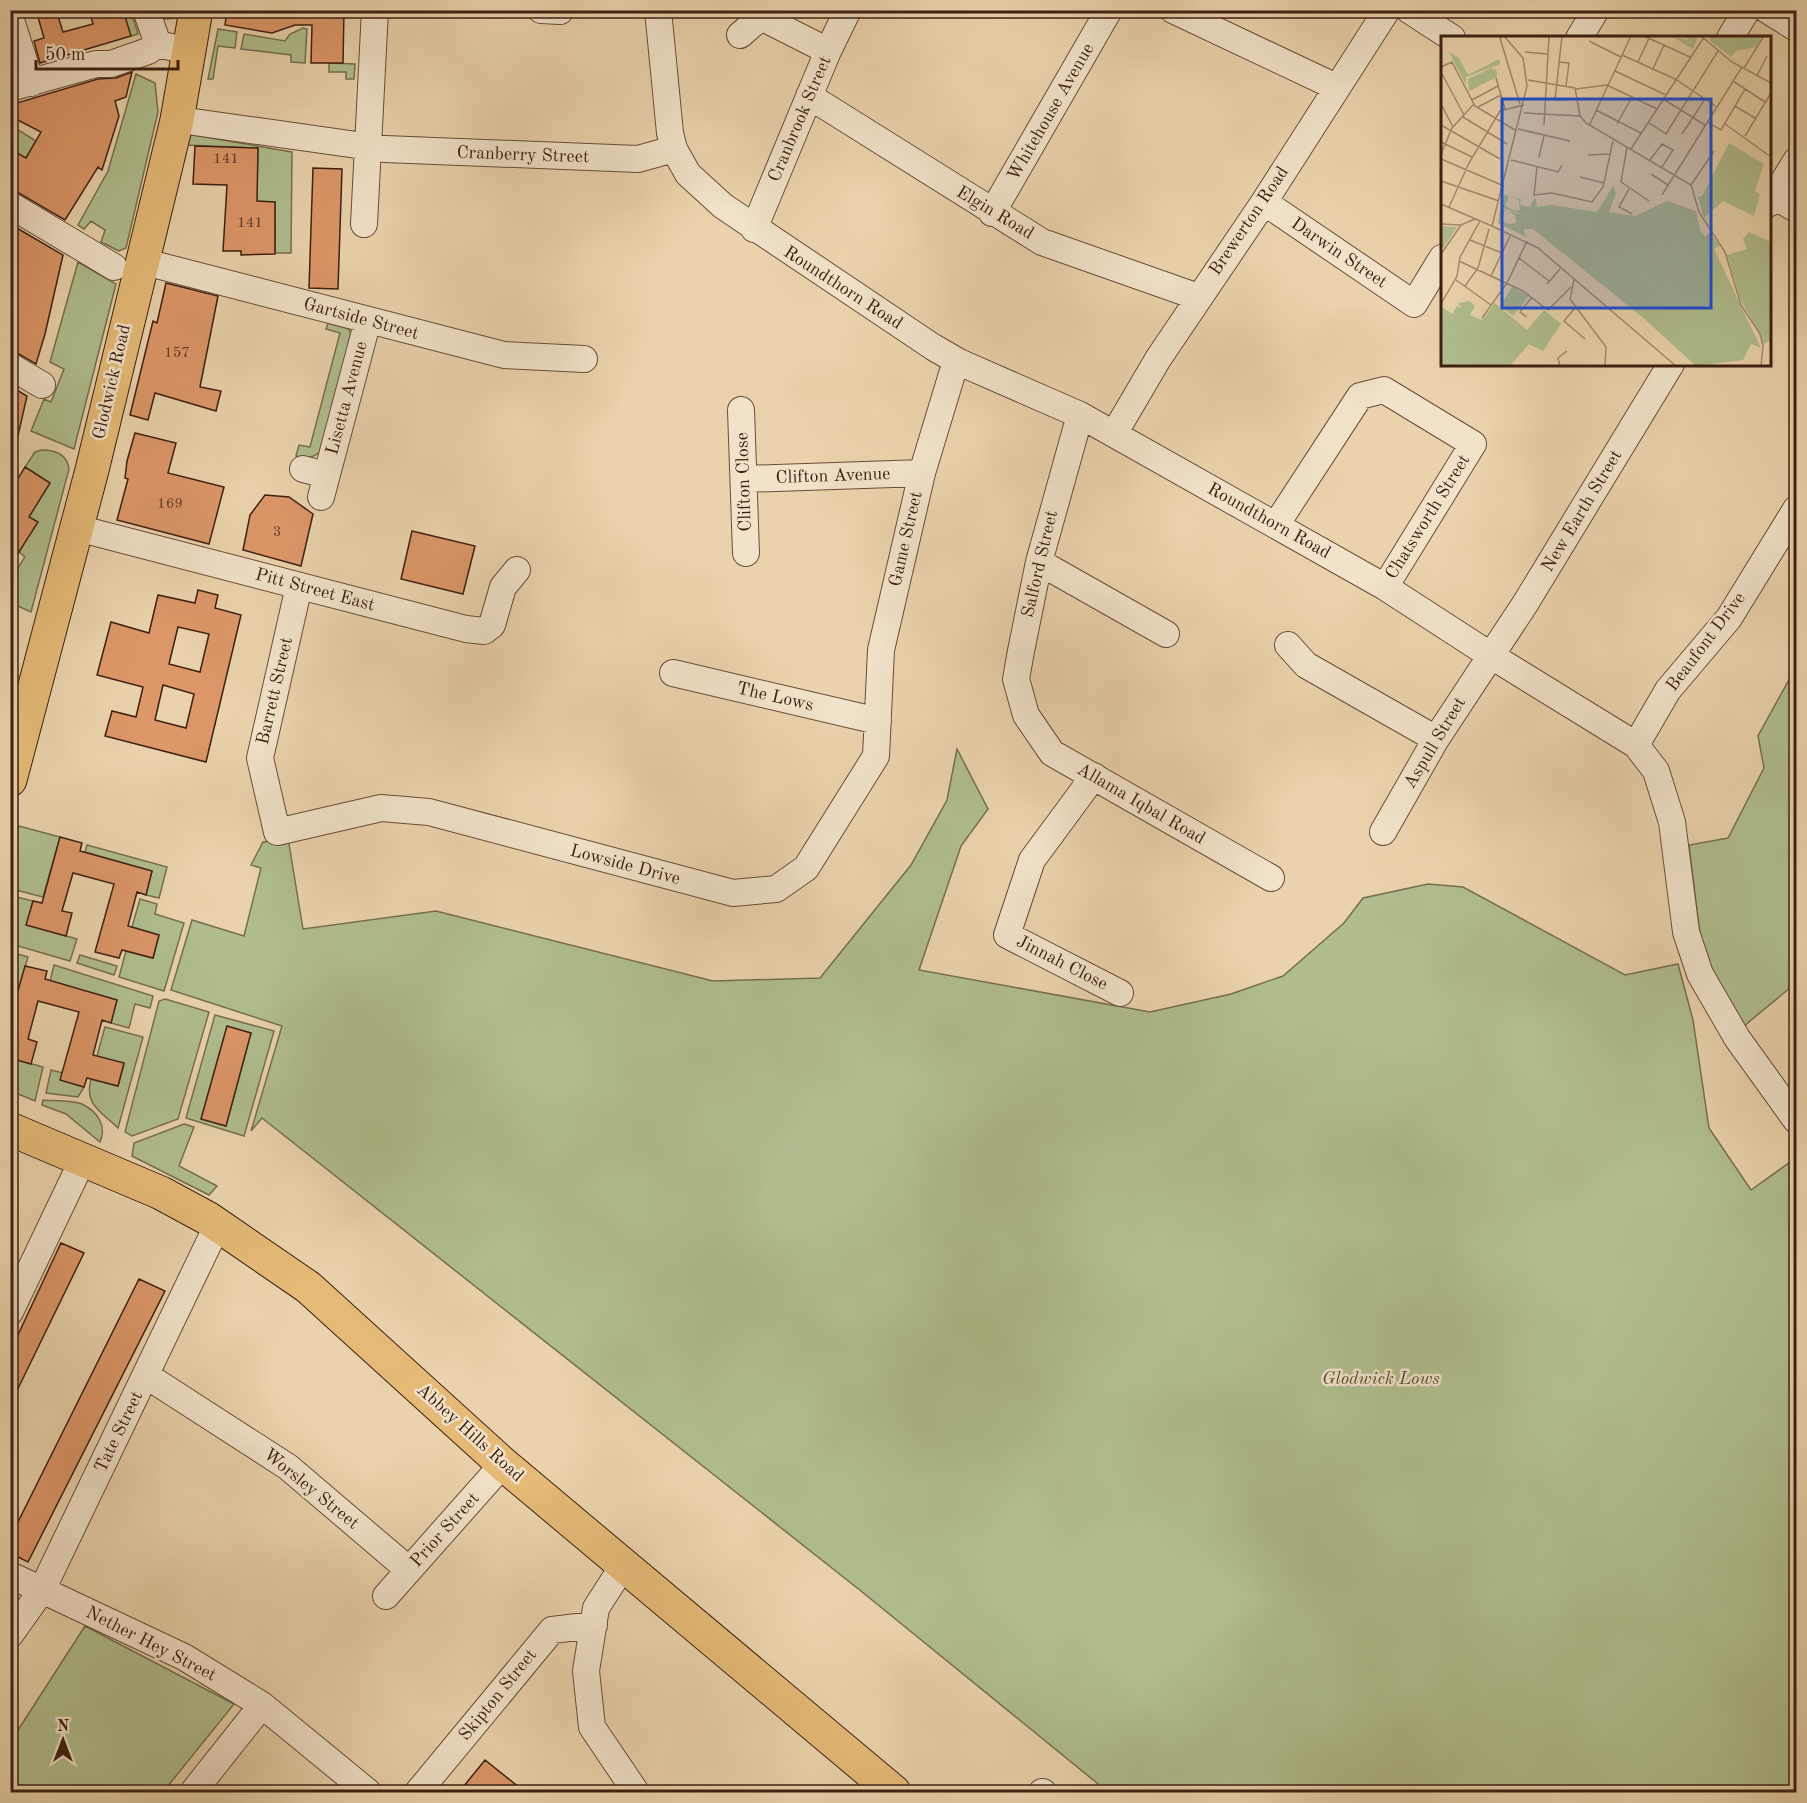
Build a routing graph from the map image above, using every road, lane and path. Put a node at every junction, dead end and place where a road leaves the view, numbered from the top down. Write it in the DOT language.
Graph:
graph roads {
  1 [pos="146,10"];
  2 [pos="196,10"];
  3 [pos="375,10"];
  4 [pos="541,10"];
  5 [pos="658,10"];
  6 [pos="848,10"];
  7 [pos="1109,10"];
  8 [pos="1173,10"];
  9 [pos="1387,10"];
  10 [pos="1409,10"];
  11 [pos="1596,10"];
  12 [pos="1747,10"];
  13 [pos="1767,10"];
  14 [pos="560,11"];
  15 [pos="761,14"];
  16 [pos="10,17"];
  17 [pos="1797,28"];
  18 [pos="740,35"];
  19 [pos="1449,36"];
  20 [pos="1580,36"];
  21 [pos="1731,36"];
  22 [pos="173,48"];
  23 [pos="828,51"];
  24 [pos="21,86"];
  25 [pos="1336,87"];
  26 [pos="809,96"];
  27 [pos="194,122"];
  28 [pos="370,146"];
  29 [pos="674,149"];
  30 [pos="1797,160"];
  31 [pos="1772,199"];
  32 [pos="1264,202"];
  33 [pos="10,205"];
  34 [pos="1797,209"];
  35 [pos="992,213"];
  36 [pos="364,224"];
  37 [pos="754,229"];
  38 [pos="1441,261"];
  39 [pos="128,264"];
  40 [pos="1198,297"];
  41 [pos="368,320"];
  42 [pos="584,359"];
  43 [pos="958,362"];
  44 [pos="10,366"];
  45 [pos="1670,366"];
  46 [pos="42,385"];
  47 [pos="741,410"];
  48 [pos="1080,415"];
  49 [pos="1114,434"];
  50 [pos="922,474"];
  51 [pos="744,479"];
  52 [pos="317,480"];
  53 [pos="1797,509"];
  54 [pos="1275,525"];
  55 [pos="77,528"];
  56 [pos="746,553"];
  57 [pos="1039,562"];
  58 [pos="517,570"];
  59 [pos="299,586"];
  60 [pos="1385,587"];
  61 [pos="1166,634"];
  62 [pos="1288,645"];
  63 [pos="1490,655"];
  64 [pos="673,673"];
  65 [pos="1026,715"];
  66 [pos="878,721"];
  67 [pos="1436,739"];
  68 [pos="1636,745"];
  69 [pos="13,761"];
  70 [pos="1094,776"];
  71 [pos="277,832"];
  72 [pos="1383,832"];
  73 [pos="1271,879"];
  74 [pos="1120,993"];
  75 [pos="1797,1120"];
  76 [pos="10,1129"];
  77 [pos="83,1159"];
  78 [pos="218,1224"];
  79 [pos="10,1312"];
  80 [pos="147,1376"];
  81 [pos="503,1464"];
  82 [pos="623,1566"];
  83 [pos="409,1570"];
  84 [pos="10,1575"];
  85 [pos="42,1590"];
  86 [pos="386,1596"];
  87 [pos="594,1625"];
  88 [pos="10,1635"];
  89 [pos="262,1705"];
  90 [pos="193,1792"];
  91 [pos="368,1792"];
  92 [pos="418,1792"];
  93 [pos="636,1792"];
  94 [pos="894,1792"];
  1 -- 22 [label="street"];
  2 -- 22 [label="main road, Glodwick Road"];
  3 -- 28 [label="street"];
  4 -- 14 [label="street"];
  5 -- 29 [label="street, Roundthorn Road"];
  6 -- 23 [label="street, Cranbrook Street"];
  7 -- 35 [label="street, Whitehouse Avenue"];
  8 -- 25 [label="street"];
  9 -- 25 [label="street, Brewerton Road"];
  10 -- 19 [label="street"];
  11 -- 20 [label="street"];
  12 -- 21 [label="street"];
  13 -- 17 [label="street"];
  15 -- 18 [label="street"];
  15 -- 23 [label="street"];
  16 -- 24 [label="street"];
  22 -- 24 [label="street"];
  22 -- 39 [label="main road, Glodwick Road"];
  23 -- 26 [label="street, Cranbrook Street"];
  25 -- 32 [label="street, Brewerton Road"];
  26 -- 35 [label="street, Elgin Road"];
  26 -- 37 [label="street, Cranbrook Street"];
  27 -- 28 [label="street, Cranberry Street"];
  28 -- 29 [label="street, Cranberry Street"];
  28 -- 36 [label="street"];
  29 -- 37 [label="street, Roundthorn Road"];
  30 -- 31 [label="street"];
  31 -- 34 [label="street"];
  32 -- 38 [label="street, Darwin Street"];
  32 -- 40 [label="street, Brewerton Road"];
  33 -- 39 [label="street, Gartside Street"];
  35 -- 40 [label="street, Elgin Road"];
  37 -- 43 [label="street, Roundthorn Road"];
  39 -- 41 [label="street, Gartside Street"];
  39 -- 55 [label="main road, Glodwick Road"];
  40 -- 49 [label="street, Brewerton Road"];
  41 -- 42 [label="street, Gartside Street"];
  41 -- 52 [label="street, Lisetta Avenue"];
  43 -- 48 [label="street, Roundthorn Road"];
  43 -- 50 [label="street, Game Street"];
  44 -- 46 [label="street"];
  45 -- 63 [label="street, New Earth Street"];
  47 -- 51 [label="street, Clifton Close"];
  48 -- 49 [label="street, Roundthorn Road"];
  48 -- 57 [label="street, Salford Street"];
  49 -- 54 [label="street, Roundthorn Road"];
  50 -- 51 [label="street, Clifton Avenue"];
  50 -- 66 [label="street, Game Street"];
  51 -- 56 [label="street, Clifton Close"];
  53 -- 68 [label="street, Beaufont Drive"];
  54 -- 60 [label="street, Roundthorn Road"];
  54 -- 60 [label="street, Chatsworth Street"];
  55 -- 59 [label="street, Pitt Street East"];
  55 -- 69 [label="main road, Glodwick Road"];
  57 -- 61 [label="street"];
  57 -- 65 [label="street, Salford Street"];
  58 -- 59 [label="street, Pitt Street East"];
  59 -- 71 [label="street, Barrett Street"];
  60 -- 63 [label="street, Roundthorn Road"];
  62 -- 67 [label="street"];
  63 -- 67 [label="street, Aspull Street"];
  63 -- 68 [label="street, Roundthorn Road"];
  64 -- 66 [label="street, The Lows"];
  65 -- 70 [label="street, Allama Iqbal Road"];
  66 -- 71 [label="street, Lowside Drive"];
  67 -- 72 [label="street, Aspull Street"];
  68 -- 75 [label="street, Roundthorn Road"];
  70 -- 73 [label="street, Allama Iqbal Road"];
  70 -- 74 [label="street, Jinnah Close"];
  76 -- 77 [label="main road, Abbey Hills Road"];
  77 -- 78 [label="main road, Abbey Hills Road"];
  77 -- 79 [label="street"];
  78 -- 80 [label="street, Tate Street"];
  78 -- 81 [label="main road, Abbey Hills Road"];
  80 -- 83 [label="street, Worsley Street"];
  80 -- 85 [label="street, Tate Street"];
  81 -- 82 [label="main road, Abbey Hills Road"];
  81 -- 83 [label="street, Prior Street"];
  82 -- 87 [label="street"];
  82 -- 94 [label="main road, Abbey Hills Road"];
  83 -- 86 [label="street, Prior Street"];
  84 -- 85 [label="street, Nether Hey Street"];
  85 -- 88 [label="street, Tate Street"];
  85 -- 89 [label="street, Nether Hey Street"];
  87 -- 92 [label="street, Skipton Street"];
  87 -- 93 [label="street"];
  89 -- 90 [label="street"];
  89 -- 91 [label="street, Nether Hey Street"];
}
